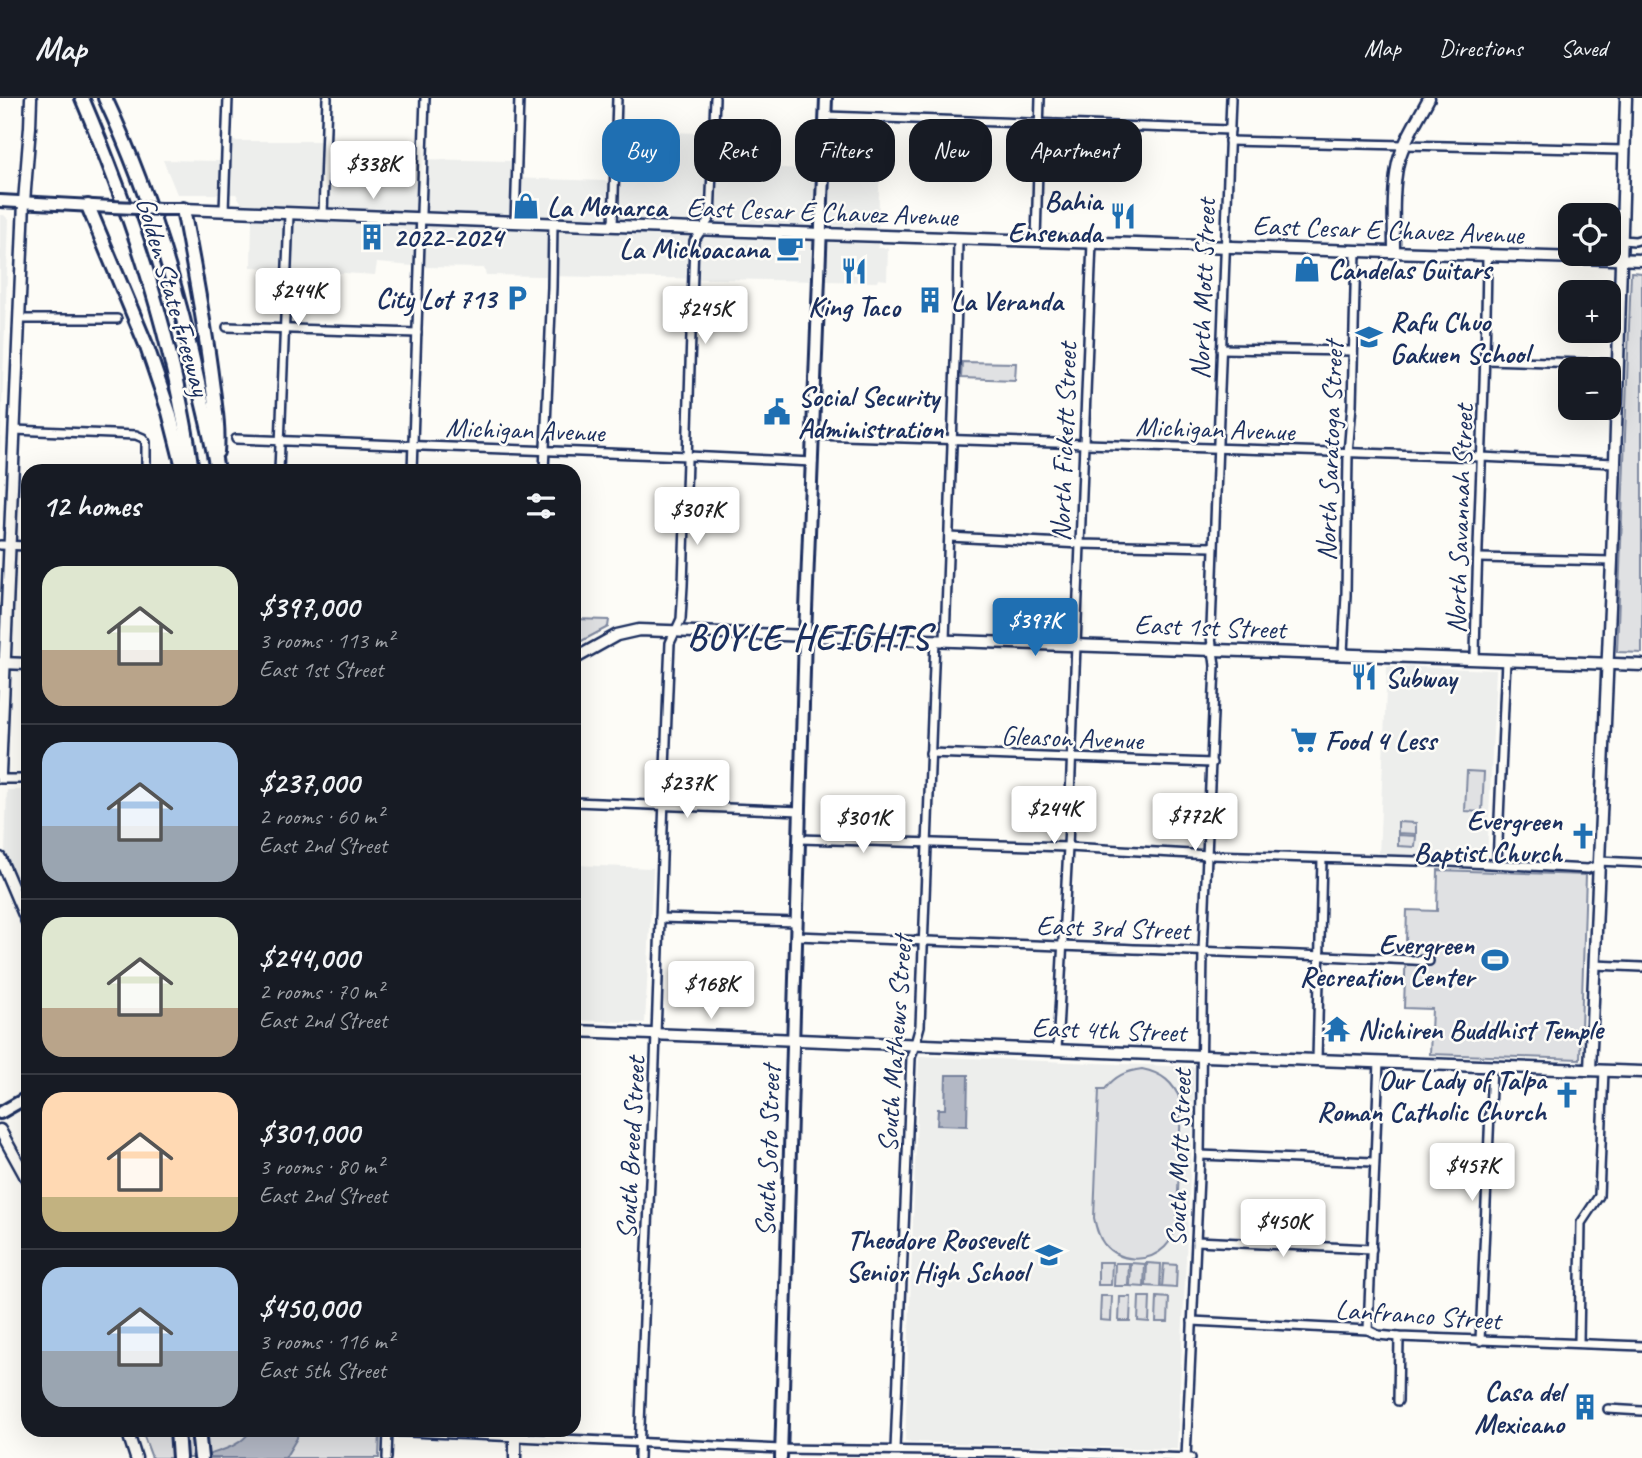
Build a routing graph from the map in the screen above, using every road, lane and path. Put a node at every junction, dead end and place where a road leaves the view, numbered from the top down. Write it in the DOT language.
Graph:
graph roads {
  1 [pos="31,98"];
  2 [pos="82,98"];
  3 [pos="105,98"];
  4 [pos="228,98"];
  5 [pos="327,98"];
  6 [pos="425,98"];
  7 [pos="519,98"];
  8 [pos="617,98"];
  9 [pos="715,98"];
  10 [pos="826,98"];
  11 [pos="1040,98"];
  12 [pos="1231,98"];
  13 [pos="1429,98"];
  14 [pos="1626,98"];
  15 [pos="825,116"];
  16 [pos="1040,119"];
  17 [pos="1006,123"];
  18 [pos="1142,127"];
  19 [pos="1230,130"];
  20 [pos="1229,141"];
  21 [pos="1404,145"];
  22 [pos="1624,150"];
  23 [pos="1038,182"];
  24 [pos="0,201"];
  25 [pos="24,202"];
  26 [pos="88,206"];
  27 [pos="183,209"];
  28 [pos="224,211"];
  29 [pos="289,214"];
  30 [pos="323,215"];
  31 [pos="421,219"];
  32 [pos="515,222"];
  33 [pos="552,224"];
  34 [pos="613,226"];
  35 [pos="701,229"];
  36 [pos="821,234"];
  37 [pos="958,238"];
  38 [pos="1642,239"];
  39 [pos="1036,240"];
  40 [pos="1622,240"];
  41 [pos="1093,242"];
  42 [pos="1225,247"];
  43 [pos="1356,251"];
  44 [pos="1394,252"];
  45 [pos="1488,255"];
  46 [pos="1558,257"];
  47 [pos="1621,259"];
  48 [pos="1642,260"];
  49 [pos="1621,266"];
  50 [pos="19,319"];
  51 [pos="117,319"];
  52 [pos="227,327"];
  53 [pos="284,329"];
  54 [pos="417,333"];
  55 [pos="1220,349"];
  56 [pos="1353,351"];
  57 [pos="1618,357"];
  58 [pos="1486,360"];
  59 [pos="1558,362"];
  60 [pos="1616,420"];
  61 [pos="14,430"];
  62 [pos="814,435"];
  63 [pos="236,439"];
  64 [pos="951,440"];
  65 [pos="279,441"];
  66 [pos="1084,444"];
  67 [pos="413,445"];
  68 [pos="1217,448"];
  69 [pos="545,451"];
  70 [pos="1348,454"];
  71 [pos="688,456"];
  72 [pos="1480,457"];
  73 [pos="813,462"];
  74 [pos="1614,463"];
  75 [pos="146,464"];
  76 [pos="182,464"];
  77 [pos="191,464"];
  78 [pos="215,464"];
  79 [pos="216,464"];
  80 [pos="279,464"];
  81 [pos="412,464"];
  82 [pos="544,464"];
  83 [pos="949,537"];
  84 [pos="1081,544"];
  85 [pos="5,545"];
  86 [pos="1213,547"];
  87 [pos="1479,558"];
  88 [pos="1612,561"];
  89 [pos="675,632"];
  90 [pos="806,636"];
  91 [pos="940,640"];
  92 [pos="1077,644"];
  93 [pos="1214,649"];
  94 [pos="1343,653"];
  95 [pos="581,655"];
  96 [pos="1475,659"];
  97 [pos="1506,660"];
  98 [pos="3,663"];
  99 [pos="1606,663"];
  100 [pos="21,664"];
  101 [pos="1642,665"];
  102 [pos="930,753"];
  103 [pos="1072,758"];
  104 [pos="1212,763"];
  105 [pos="0,776"];
  106 [pos="21,778"];
  107 [pos="581,802"];
  108 [pos="663,805"];
  109 [pos="801,811"];
  110 [pos="800,839"];
  111 [pos="926,843"];
  112 [pos="1068,848"];
  113 [pos="1209,855"];
  114 [pos="0,858"];
  115 [pos="1322,859"];
  116 [pos="1598,863"];
  117 [pos="1642,863"];
  118 [pos="1497,864"];
  119 [pos="21,908"];
  120 [pos="660,918"];
  121 [pos="797,922"];
  122 [pos="796,936"];
  123 [pos="923,939"];
  124 [pos="1061,946"];
  125 [pos="1203,951"];
  126 [pos="1320,955"];
  127 [pos="1429,961"];
  128 [pos="1594,965"];
  129 [pos="1642,967"];
  130 [pos="581,1031"];
  131 [pos="656,1034"];
  132 [pos="793,1040"];
  133 [pos="916,1044"];
  134 [pos="1057,1050"];
  135 [pos="1202,1056"];
  136 [pos="1317,1060"];
  137 [pos="1379,1062"];
  138 [pos="1492,1066"];
  139 [pos="1590,1070"];
  140 [pos="1604,1070"];
  141 [pos="1642,1072"];
  142 [pos="21,1101"];
  143 [pos="0,1113"];
  144 [pos="0,1130"];
  145 [pos="1200,1155"];
  146 [pos="1373,1162"];
  147 [pos="21,1168"];
  148 [pos="1196,1241"];
  149 [pos="1372,1249"];
  150 [pos="1192,1321"];
  151 [pos="1368,1331"];
  152 [pos="1399,1337"];
  153 [pos="1480,1340"];
  154 [pos="1579,1343"];
  155 [pos="1642,1346"];
  156 [pos="1398,1401"];
  157 [pos="1608,1409"];
  158 [pos="1642,1411"];
  159 [pos="129,1437"];
  160 [pos="178,1437"];
  161 [pos="199,1437"];
  162 [pos="388,1437"];
  163 [pos="515,1437"];
  164 [pos="557,1437"];
  165 [pos="640,1443"];
  166 [pos="895,1450"];
  167 [pos="781,1453"];
  168 [pos="136,1458"];
  169 [pos="179,1458"];
  170 [pos="201,1458"];
  171 [pos="387,1458"];
  172 [pos="514,1458"];
  173 [pos="639,1458"];
  174 [pos="1188,1458"];
  1 -- 25 [label="street"];
  2 -- 77 [label="highway, Golden State Freeway"];
  3 -- 78 [label="highway, Golden State Freeway"];
  4 -- 28 [label="street"];
  5 -- 30 [label="street"];
  6 -- 31 [label="street"];
  7 -- 32 [label="street"];
  8 -- 34 [label="street"];
  9 -- 35 [label="street, South Breed Street"];
  10 -- 15 [label="main road, South Soto Street"];
  11 -- 16 [label="street"];
  12 -- 19 [label="street, North Mott Street"];
  13 -- 21 [label="street"];
  14 -- 22 [label="street"];
  15 -- 17 [label="street"];
  15 -- 36 [label="main road, South Soto Street"];
  18 -- 19 [label="street"];
  19 -- 20 [label="street, North Mott Street"];
  20 -- 21 [label="street"];
  20 -- 42 [label="street, North Mott Street"];
  21 -- 22 [label="street"];
  21 -- 44 [label="street"];
  22 -- 40 [label="street"];
  23 -- 39 [label="street"];
  24 -- 25 [label="main road, East Cesar E Chavez Avenue"];
  25 -- 26 [label="main road, East Cesar E Chavez Avenue"];
  25 -- 50 [label="street"];
  26 -- 27 [label="main road, East Cesar E Chavez Avenue, bridge"];
  26 -- 76 [label="highway"];
  27 -- 28 [label="street, East Cesar E Chavez Avenue"];
  27 -- 79 [label="highway"];
  28 -- 29 [label="street, East Cesar E Chavez Avenue"];
  29 -- 30 [label="street, East Cesar E Chavez Avenue"];
  29 -- 53 [label="street"];
  30 -- 31 [label="street, East Cesar E Chavez Avenue"];
  31 -- 32 [label="street, East Cesar E Chavez Avenue"];
  31 -- 54 [label="street"];
  32 -- 33 [label="street, East Cesar E Chavez Avenue"];
  33 -- 34 [label="street, East Cesar E Chavez Avenue"];
  33 -- 69 [label="street"];
  34 -- 35 [label="street, East Cesar E Chavez Avenue"];
  35 -- 36 [label="street, East Cesar E Chavez Avenue"];
  35 -- 71 [label="street, South Breed Street"];
  36 -- 37 [label="street, East Cesar E Chavez Avenue"];
  36 -- 62 [label="main road, South Soto Street"];
  37 -- 39 [label="street, East Cesar E Chavez Avenue"];
  37 -- 64 [label="street, South Mathews Street"];
  38 -- 40 [label="street"];
  39 -- 41 [label="street, East Cesar E Chavez Avenue"];
  40 -- 47 [label="street"];
  41 -- 42 [label="street, East Cesar E Chavez Avenue"];
  41 -- 66 [label="street, North Fickett Street"];
  42 -- 43 [label="street, East Cesar E Chavez Avenue"];
  42 -- 55 [label="street, North Mott Street"];
  43 -- 44 [label="street, East Cesar E Chavez Avenue"];
  43 -- 56 [label="street, North Saratoga Street"];
  44 -- 45 [label="street, East Cesar E Chavez Avenue"];
  45 -- 46 [label="street, East Cesar E Chavez Avenue"];
  45 -- 58 [label="street, North Savannah Street"];
  47 -- 48 [label="street, East Cesar E Chavez Avenue"];
  49 -- 57 [label="street"];
  50 -- 51 [label="street"];
  50 -- 61 [label="street"];
  52 -- 53 [label="street"];
  53 -- 54 [label="street"];
  53 -- 65 [label="street"];
  54 -- 67 [label="street"];
  55 -- 56 [label="street"];
  55 -- 68 [label="street, North Mott Street"];
  56 -- 70 [label="street, North Saratoga Street"];
  58 -- 59 [label="street"];
  58 -- 72 [label="street, North Savannah Street"];
  60 -- 74 [label="street"];
  61 -- 75 [label="street"];
  61 -- 85 [label="street"];
  62 -- 64 [label="street, Michigan Avenue"];
  62 -- 73 [label="main road, South Soto Street"];
  63 -- 65 [label="street, Michigan Avenue"];
  64 -- 66 [label="street, Michigan Avenue"];
  64 -- 83 [label="street, South Mathews Street"];
  65 -- 67 [label="street, Michigan Avenue"];
  65 -- 80 [label="street"];
  66 -- 68 [label="street, Michigan Avenue"];
  66 -- 84 [label="street, North Fickett Street"];
  67 -- 69 [label="street, Michigan Avenue"];
  67 -- 81 [label="street"];
  68 -- 70 [label="street, Michigan Avenue"];
  68 -- 86 [label="street, North Mott Street"];
  69 -- 71 [label="street, Michigan Avenue"];
  69 -- 82 [label="street"];
  70 -- 72 [label="street, Michigan Avenue"];
  70 -- 94 [label="street, North Saratoga Street"];
  71 -- 73 [label="street, Michigan Avenue"];
  71 -- 89 [label="street, South Breed Street"];
  72 -- 74 [label="street, Michigan Avenue"];
  72 -- 87 [label="street, North Savannah Street"];
  73 -- 90 [label="main road, South Soto Street"];
  74 -- 88 [label="street"];
  83 -- 84 [label="street"];
  83 -- 91 [label="street, South Mathews Street"];
  84 -- 86 [label="street"];
  84 -- 92 [label="street, North Fickett Street"];
  85 -- 98 [label="street"];
  86 -- 93 [label="street, North Mott Street"];
  87 -- 88 [label="street"];
  87 -- 96 [label="street, North Savannah Street"];
  88 -- 99 [label="street"];
  89 -- 90 [label="street, East 1st Street"];
  89 -- 95 [label="street, East 1st Street"];
  89 -- 108 [label="street, South Breed Street"];
  90 -- 91 [label="street, East 1st Street"];
  90 -- 109 [label="main road, South Soto Street"];
  91 -- 92 [label="street, East 1st Street"];
  91 -- 102 [label="street, South Mathews Street"];
  92 -- 93 [label="street, East 1st Street"];
  92 -- 103 [label="street, North Fickett Street"];
  93 -- 94 [label="street, East 1st Street"];
  93 -- 104 [label="street, South Mott Street"];
  94 -- 96 [label="street, East 1st Street"];
  96 -- 97 [label="street, East 1st Street"];
  97 -- 99 [label="street, East 1st Street"];
  97 -- 118 [label="street"];
  98 -- 100 [label="street"];
  98 -- 105 [label="street"];
  99 -- 101 [label="street, East 1st Street"];
  99 -- 116 [label="street"];
  102 -- 103 [label="street, Gleason Avenue"];
  102 -- 111 [label="street, South Mathews Street"];
  103 -- 104 [label="street, Gleason Avenue"];
  103 -- 112 [label="street, North Fickett Street"];
  104 -- 113 [label="street, South Mott Street"];
  105 -- 106 [label="street"];
  107 -- 108 [label="street"];
  108 -- 109 [label="street"];
  108 -- 120 [label="street, South Breed Street"];
  109 -- 110 [label="main road, South Soto Street"];
  110 -- 111 [label="street"];
  110 -- 121 [label="main road, South Soto Street"];
  111 -- 112 [label="street"];
  111 -- 123 [label="street, South Mathews Street"];
  112 -- 113 [label="street"];
  112 -- 124 [label="street, North Fickett Street"];
  113 -- 115 [label="street"];
  113 -- 125 [label="street, South Mott Street"];
  114 -- 119 [label="street"];
  115 -- 118 [label="street"];
  115 -- 126 [label="street"];
  116 -- 117 [label="street"];
  116 -- 118 [label="street"];
  116 -- 128 [label="street"];
  120 -- 121 [label="street"];
  120 -- 131 [label="street, South Breed Street"];
  121 -- 122 [label="main road, South Soto Street"];
  122 -- 123 [label="street, East 3rd Street"];
  122 -- 132 [label="main road, South Soto Street"];
  123 -- 124 [label="street, East 3rd Street"];
  123 -- 133 [label="street, South Mathews Street"];
  124 -- 125 [label="street, East 3rd Street"];
  124 -- 134 [label="street, North Fickett Street"];
  125 -- 126 [label="street, East 3rd Street"];
  125 -- 135 [label="street, South Mott Street"];
  126 -- 127 [label="street, East 3rd Street"];
  126 -- 136 [label="street"];
  128 -- 129 [label="street"];
  128 -- 139 [label="street"];
  130 -- 131 [label="street, East 4th Street"];
  131 -- 132 [label="street, East 4th Street"];
  131 -- 165 [label="street, South Breed Street"];
  132 -- 133 [label="street, East 4th Street"];
  132 -- 167 [label="main road, South Soto Street"];
  133 -- 134 [label="street, East 4th Street"];
  133 -- 166 [label="street, South Mathews Street"];
  134 -- 135 [label="street, East 4th Street"];
  135 -- 136 [label="street, East 4th Street"];
  135 -- 145 [label="street, South Mott Street"];
  136 -- 137 [label="street, East 4th Street"];
  137 -- 138 [label="street, East 4th Street"];
  137 -- 146 [label="street"];
  138 -- 139 [label="street, East 4th Street"];
  138 -- 153 [label="street"];
  139 -- 140 [label="street, East 4th Street"];
  140 -- 141 [label="street, East 4th Street"];
  140 -- 154 [label="street"];
  142 -- 143 [label="main road"];
  144 -- 147 [label="street"];
  145 -- 146 [label="street"];
  145 -- 148 [label="street, South Mott Street"];
  146 -- 149 [label="street"];
  148 -- 149 [label="street"];
  148 -- 150 [label="street, South Mott Street"];
  149 -- 151 [label="street"];
  150 -- 151 [label="street, Lanfranco Street"];
  150 -- 174 [label="street, South Mott Street"];
  151 -- 152 [label="street, Lanfranco Street"];
  152 -- 153 [label="street, Lanfranco Street"];
  152 -- 156 [label="street"];
  153 -- 154 [label="street, Lanfranco Street"];
  154 -- 155 [label="street, Lanfranco Street"];
  157 -- 158 [label="street"];
  159 -- 168 [label="street"];
  160 -- 169 [label="highway"];
  161 -- 170 [label="highway"];
  162 -- 171 [label="street"];
  163 -- 172 [label="street"];
  164 -- 165 [label="street"];
  165 -- 167 [label="street"];
  165 -- 173 [label="street, South Breed Street"];
  166 -- 167 [label="street"];
  166 -- 174 [label="street"];
}
